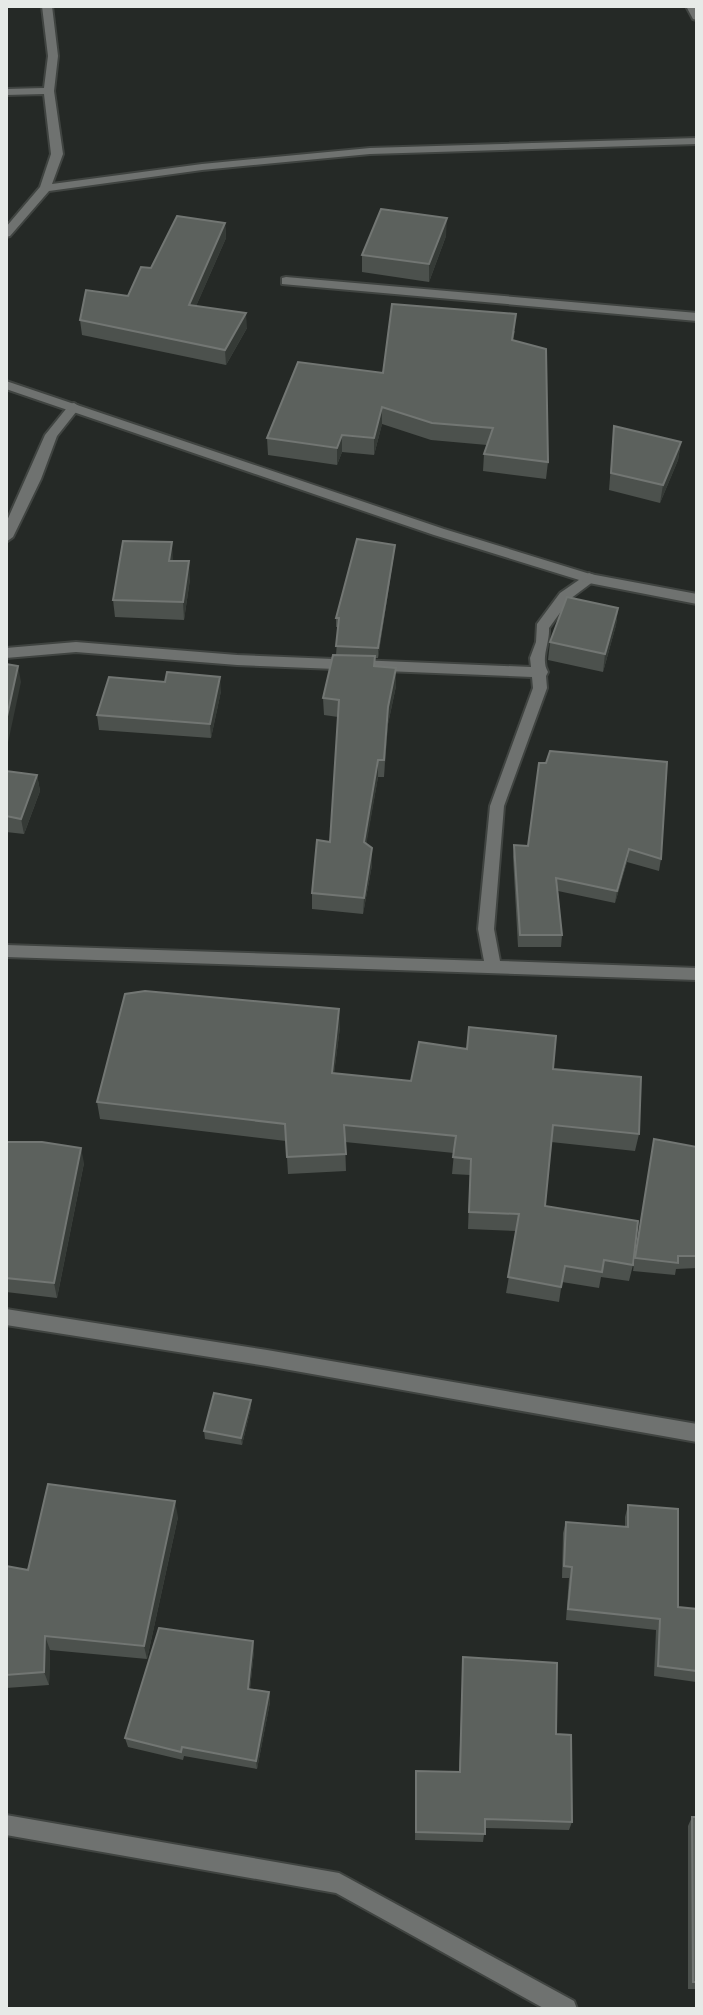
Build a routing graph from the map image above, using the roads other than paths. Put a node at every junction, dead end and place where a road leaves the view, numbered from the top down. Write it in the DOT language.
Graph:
graph roads {
  1 [pos="47,6"];
  2 [pos="691,6"];
  3 [pos="697,17"];
  4 [pos="49,91"];
  5 [pos="6,92"];
  6 [pos="697,141"];
  7 [pos="45,188"];
  8 [pos="6,234"];
  9 [pos="286,281"];
  10 [pos="697,317"];
  11 [pos="6,385"];
  12 [pos="74,407"];
  13 [pos="6,537"];
  14 [pos="589,578"];
  15 [pos="697,599"];
  16 [pos="6,653"];
  17 [pos="541,672"];
  18 [pos="6,951"];
  19 [pos="493,968"];
  20 [pos="697,974"];
  21 [pos="6,1317"];
  22 [pos="697,1433"];
  23 [pos="6,1825"];
  24 [pos="566,2009"];
  1 -- 4 [label="street"];
  2 -- 3 [label="street"];
  4 -- 5 [label="street"];
  4 -- 7 [label="street"];
  6 -- 7 [label="street"];
  7 -- 8 [label="street"];
  9 -- 10 [label="street"];
  11 -- 12 [label="street"];
  12 -- 13 [label="street"];
  12 -- 14 [label="street"];
  14 -- 15 [label="street"];
  14 -- 17 [label="street"];
  16 -- 17 [label="street"];
  17 -- 19 [label="street"];
  18 -- 19 [label="street"];
  19 -- 20 [label="street"];
  21 -- 22 [label="street"];
  23 -- 24 [label="street"];
}
